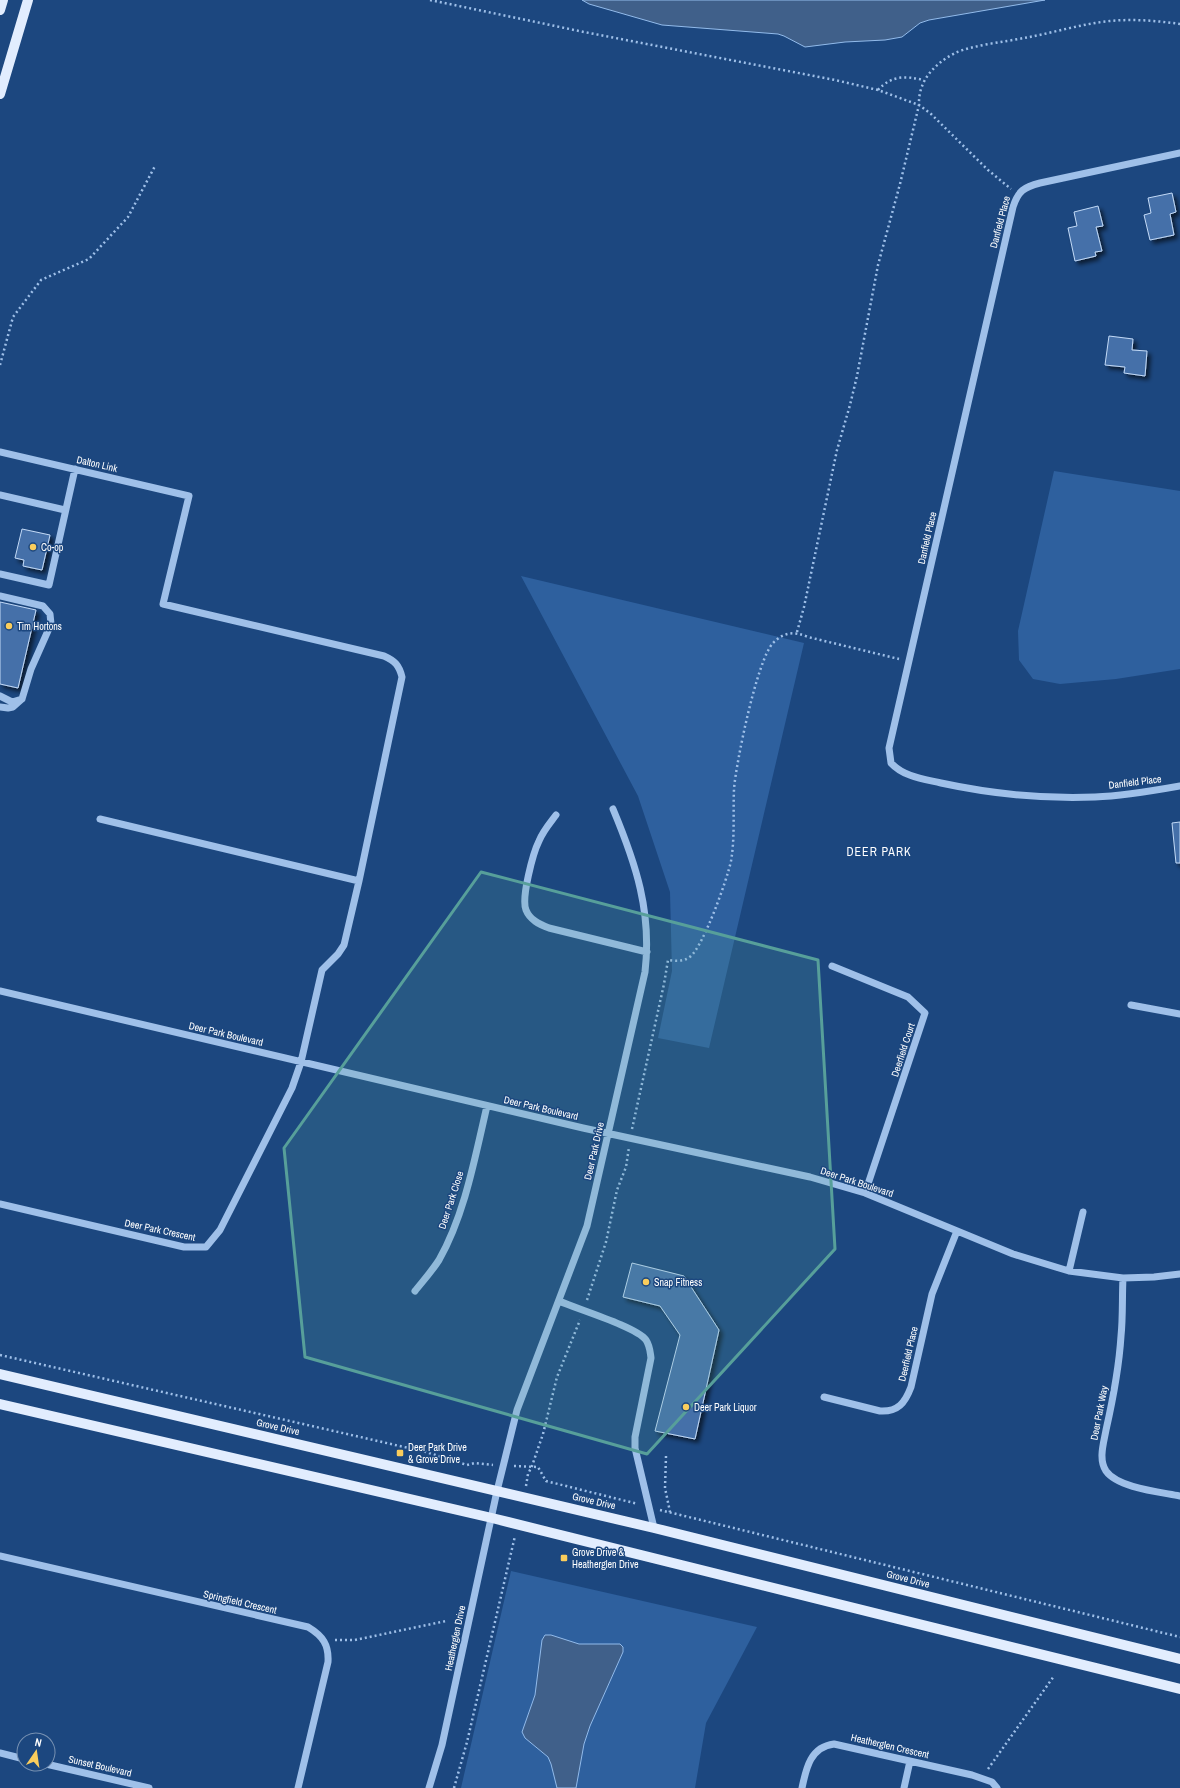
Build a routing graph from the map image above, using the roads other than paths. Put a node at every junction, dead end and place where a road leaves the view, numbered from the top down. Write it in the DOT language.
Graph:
graph roads {
  1 [pos="3,0"];
  2 [pos="28,0"];
  3 [pos="0,10"];
  4 [pos="0,94"];
  5 [pos="1180,153"];
  6 [pos="0,452"];
  7 [pos="75,470"];
  8 [pos="0,496"];
  9 [pos="65,510"];
  10 [pos="0,574"];
  11 [pos="0,596"];
  12 [pos="0,696"];
  13 [pos="22,699"];
  14 [pos="0,707"];
  15 [pos="1180,786"];
  16 [pos="613,809"];
  17 [pos="556,815"];
  18 [pos="100,820"];
  19 [pos="359,881"];
  20 [pos="647,952"];
  21 [pos="832,966"];
  22 [pos="0,991"];
  23 [pos="1131,1005"];
  24 [pos="1180,1014"];
  25 [pos="301,1062"];
  26 [pos="487,1106"];
  27 [pos="608,1133"];
  28 [pos="865,1193"];
  29 [pos="0,1204"];
  30 [pos="1082,1212"];
  31 [pos="957,1231"];
  32 [pos="1070,1271"];
  33 [pos="1180,1274"];
  34 [pos="1123,1278"];
  35 [pos="415,1291"];
  36 [pos="559,1302"];
  37 [pos="0,1374"];
  38 [pos="824,1397"];
  39 [pos="0,1404"];
  40 [pos="498,1491"];
  41 [pos="1180,1496"];
  42 [pos="492,1518"];
  43 [pos="654,1528"];
  44 [pos="0,1556"];
  45 [pos="1180,1658"];
  46 [pos="1180,1689"];
  47 [pos="0,1753"];
  48 [pos="16,1757"];
  49 [pos="910,1761"];
  50 [pos="56,1766"];
  51 [pos="149,1788"];
  52 [pos="298,1788"];
  53 [pos="428,1788"];
  54 [pos="802,1788"];
  55 [pos="904,1788"];
  56 [pos="997,1788"];
  1 -- 3 [label="main road"];
  2 -- 4 [label="main road"];
  5 -- 15 [label="street, Danfield Place"];
  6 -- 7 [label="street, Dalton Link"];
  7 -- 9 [label="street"];
  7 -- 19 [label="street, Dalton Link"];
  8 -- 9 [label="street"];
  9 -- 10 [label="street"];
  11 -- 13 [label="street"];
  12 -- 13 [label="street"];
  13 -- 14 [label="street"];
  16 -- 20 [label="street, Deer Park Drive"];
  17 -- 20 [label="street"];
  18 -- 19 [label="street"];
  19 -- 25 [label="street"];
  20 -- 27 [label="street, Deer Park Drive"];
  21 -- 28 [label="street, Deerfield Court"];
  22 -- 25 [label="street, Deer Park Boulevard"];
  23 -- 24 [label="street"];
  25 -- 26 [label="street, Deer Park Boulevard"];
  25 -- 29 [label="street, Deer Park Crescent"];
  26 -- 27 [label="street, Deer Park Boulevard"];
  26 -- 35 [label="street, Deer Park Close"];
  27 -- 28 [label="street, Deer Park Boulevard"];
  27 -- 36 [label="street, Deer Park Drive"];
  28 -- 31 [label="street, Deer Park Boulevard"];
  30 -- 32 [label="street"];
  31 -- 32 [label="street, Deer Park Boulevard"];
  31 -- 38 [label="street, Deerfield Place"];
  32 -- 34 [label="street, Deer Park Boulevard"];
  33 -- 34 [label="street, Deer Park Boulevard"];
  34 -- 41 [label="street, Deer Park Way"];
  36 -- 40 [label="street, Deer Park Drive"];
  36 -- 43 [label="street"];
  37 -- 40 [label="main road, Grove Drive"];
  39 -- 42 [label="main road"];
  40 -- 42 [label="street, Heatherglen Drive"];
  40 -- 43 [label="main road, Grove Drive"];
  42 -- 46 [label="main road"];
  42 -- 53 [label="street, Heatherglen Drive"];
  43 -- 45 [label="main road, Grove Drive"];
  44 -- 52 [label="street, Springfield Crescent"];
  47 -- 48 [label="street"];
  49 -- 54 [label="street, Heatherglen Crescent"];
  49 -- 55 [label="street"];
  49 -- 56 [label="street, Heatherglen Crescent"];
  50 -- 51 [label="street, Sunset Boulevard"];
}
